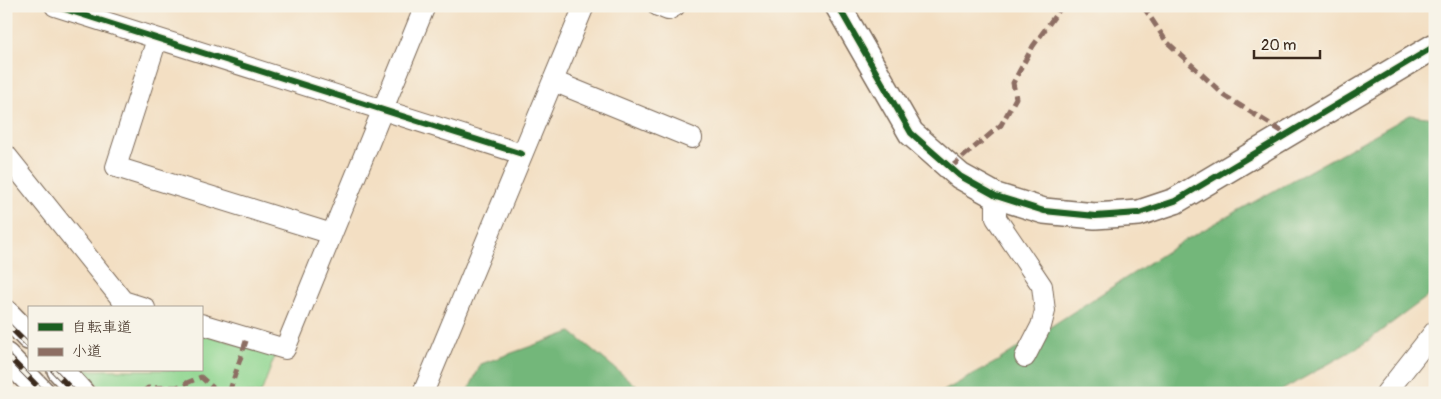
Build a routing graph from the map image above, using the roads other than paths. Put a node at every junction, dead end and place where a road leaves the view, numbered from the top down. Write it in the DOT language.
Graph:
graph roads {
  1 [pos="55,6"];
  2 [pos="425,6"];
  3 [pos="584,6"];
  4 [pos="658,6"];
  5 [pos="675,6"];
  6 [pos="838,6"];
  7 [pos="157,39"];
  8 [pos="1435,46"];
  9 [pos="553,81"];
  10 [pos="384,110"];
  11 [pos="692,138"];
  12 [pos="522,154"];
  13 [pos="6,155"];
  14 [pos="996,196"];
  15 [pos="332,234"];
  16 [pos="139,306"];
  17 [pos="6,313"];
  18 [pos="202,324"];
  19 [pos="1435,331"];
  20 [pos="28,336"];
  21 [pos="6,356"];
  22 [pos="1025,357"];
  23 [pos="62,372"];
  24 [pos="42,393"];
  25 [pos="82,393"];
  26 [pos="423,393"];
  27 [pos="1386,393"];
  1 -- 7 [label="street"];
  2 -- 10 [label="street"];
  3 -- 9 [label="street"];
  4 -- 5 [label="street"];
  6 -- 14 [label="street"];
  7 -- 10 [label="street"];
  7 -- 15 [label="street"];
  8 -- 14 [label="street"];
  9 -- 11 [label="street"];
  9 -- 12 [label="street"];
  10 -- 12 [label="street"];
  10 -- 15 [label="street"];
  12 -- 26 [label="street"];
  13 -- 16 [label="street"];
  14 -- 22 [label="street"];
  15 -- 18 [label="street"];
  17 -- 20 [label="street"];
  19 -- 27 [label="street"];
  21 -- 24 [label="street"];
  23 -- 25 [label="street"];
}
